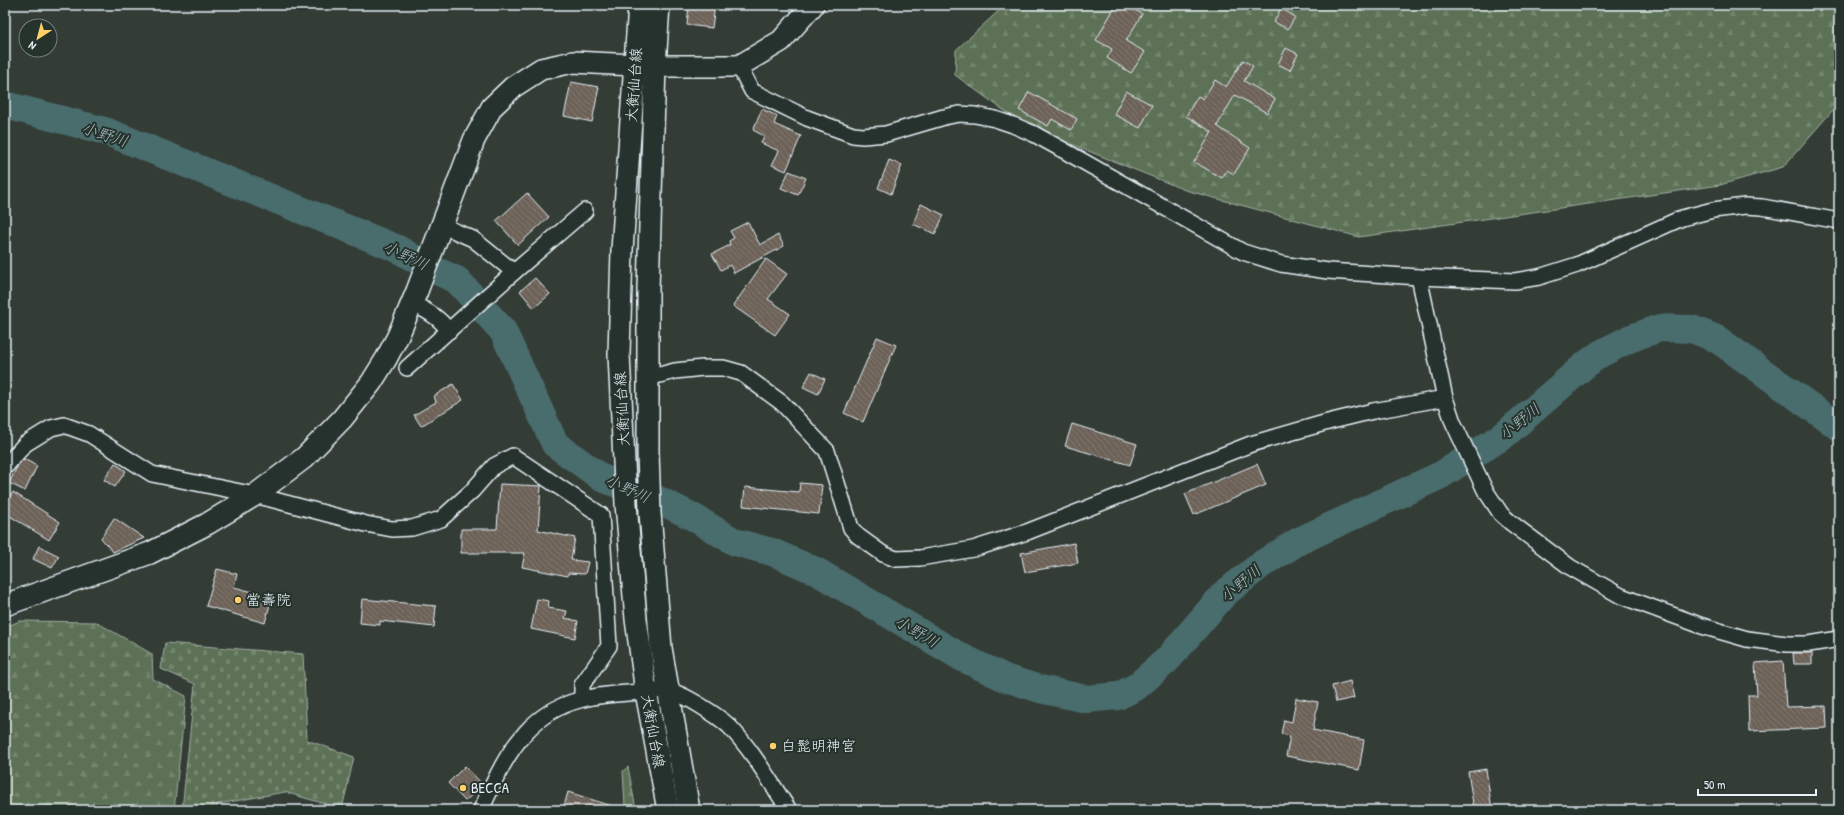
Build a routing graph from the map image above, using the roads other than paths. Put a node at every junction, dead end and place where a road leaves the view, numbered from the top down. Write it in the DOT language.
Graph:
graph roads {
  1 [pos="639,5"];
  2 [pos="659,5"];
  3 [pos="813,5"];
  4 [pos="645,66"];
  5 [pos="739,66"];
  6 [pos="585,211"];
  7 [pos="1839,221"];
  8 [pos="438,231"];
  9 [pos="510,277"];
  10 [pos="1418,277"];
  11 [pos="414,297"];
  12 [pos="449,331"];
  13 [pos="408,368"];
  14 [pos="648,378"];
  15 [pos="1445,398"];
  16 [pos="5,467"];
  17 [pos="255,495"];
  18 [pos="5,605"];
  19 [pos="1839,639"];
  20 [pos="669,691"];
  21 [pos="646,692"];
  22 [pos="582,698"];
  23 [pos="481,810"];
  24 [pos="668,810"];
  25 [pos="690,810"];
  26 [pos="789,810"];
  1 -- 4 [label="main road, 大衡仙台線"];
  2 -- 4 [label="main road, 大衡仙台線"];
  3 -- 5 [label="main road"];
  4 -- 5 [label="main road"];
  4 -- 8 [label="main road"];
  4 -- 14 [label="main road, 大衡仙台線"];
  4 -- 21 [label="main road, 大衡仙台線"];
  5 -- 10 [label="street"];
  6 -- 9 [label="street"];
  7 -- 10 [label="street"];
  8 -- 9 [label="street"];
  8 -- 11 [label="main road"];
  9 -- 12 [label="street"];
  10 -- 15 [label="street"];
  11 -- 12 [label="street"];
  11 -- 17 [label="main road"];
  12 -- 13 [label="street"];
  14 -- 15 [label="street"];
  14 -- 20 [label="main road, 大衡仙台線"];
  15 -- 19 [label="street"];
  16 -- 17 [label="street"];
  17 -- 18 [label="main road"];
  17 -- 22 [label="street"];
  20 -- 21 [label="street"];
  20 -- 25 [label="main road, 大衡仙台線"];
  20 -- 26 [label="street"];
  21 -- 22 [label="street"];
  21 -- 24 [label="main road, 大衡仙台線"];
  22 -- 23 [label="street"];
}
